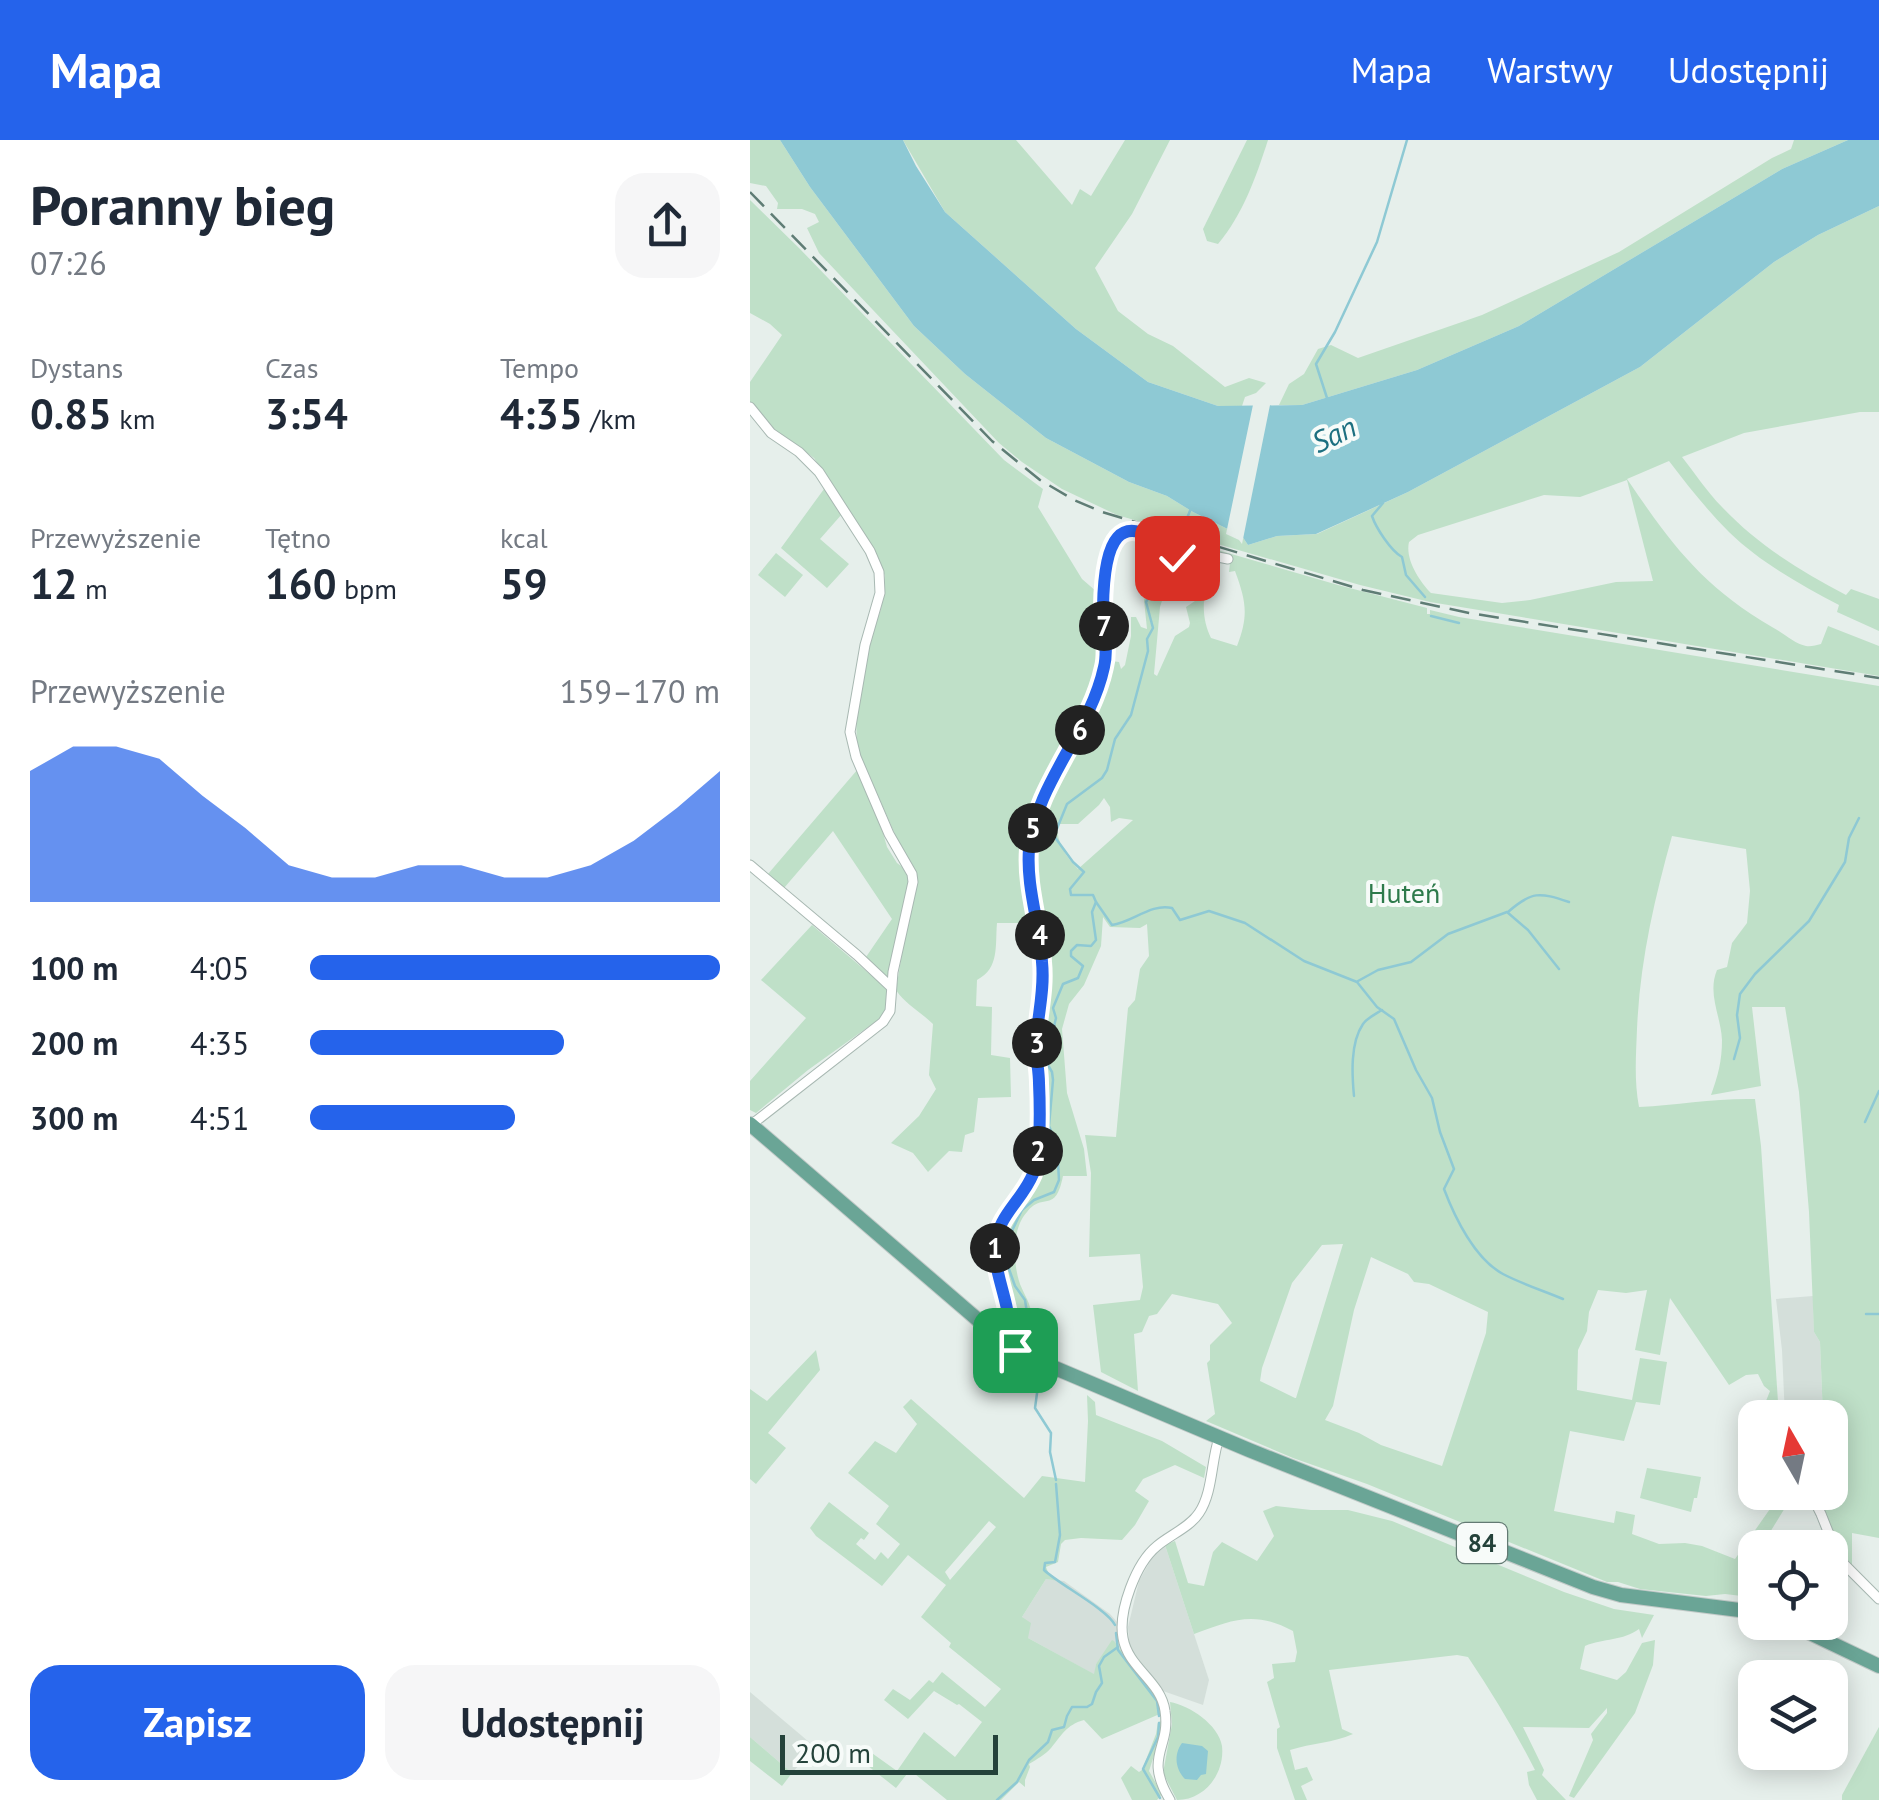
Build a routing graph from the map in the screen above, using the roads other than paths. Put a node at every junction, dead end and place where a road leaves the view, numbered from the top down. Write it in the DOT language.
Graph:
graph roads {
  1 [pos="750,407"];
  2 [pos="1228,560"];
  3 [pos="750,865"];
  4 [pos="890,987"];
  5 [pos="750,1124"];
  6 [pos="1006,1344"];
  7 [pos="1218,1438"];
  8 [pos="1820,1510"];
  9 [pos="1879,1599"];
  10 [pos="1738,1610"];
  11 [pos="1825,1640"];
  12 [pos="1879,1666"];
  13 [pos="1170,1800"];
  1 -- 4 [label="street"];
  2 -- 6 [label="street"];
  3 -- 4 [label="street"];
  4 -- 5 [label="street"];
  5 -- 6 [label="main road, 84"];
  6 -- 7 [label="main road, 84"];
  7 -- 10 [label="main road, 84"];
  7 -- 13 [label="street"];
  8 -- 9 [label="street"];
  11 -- 12 [label="main road"];
}
